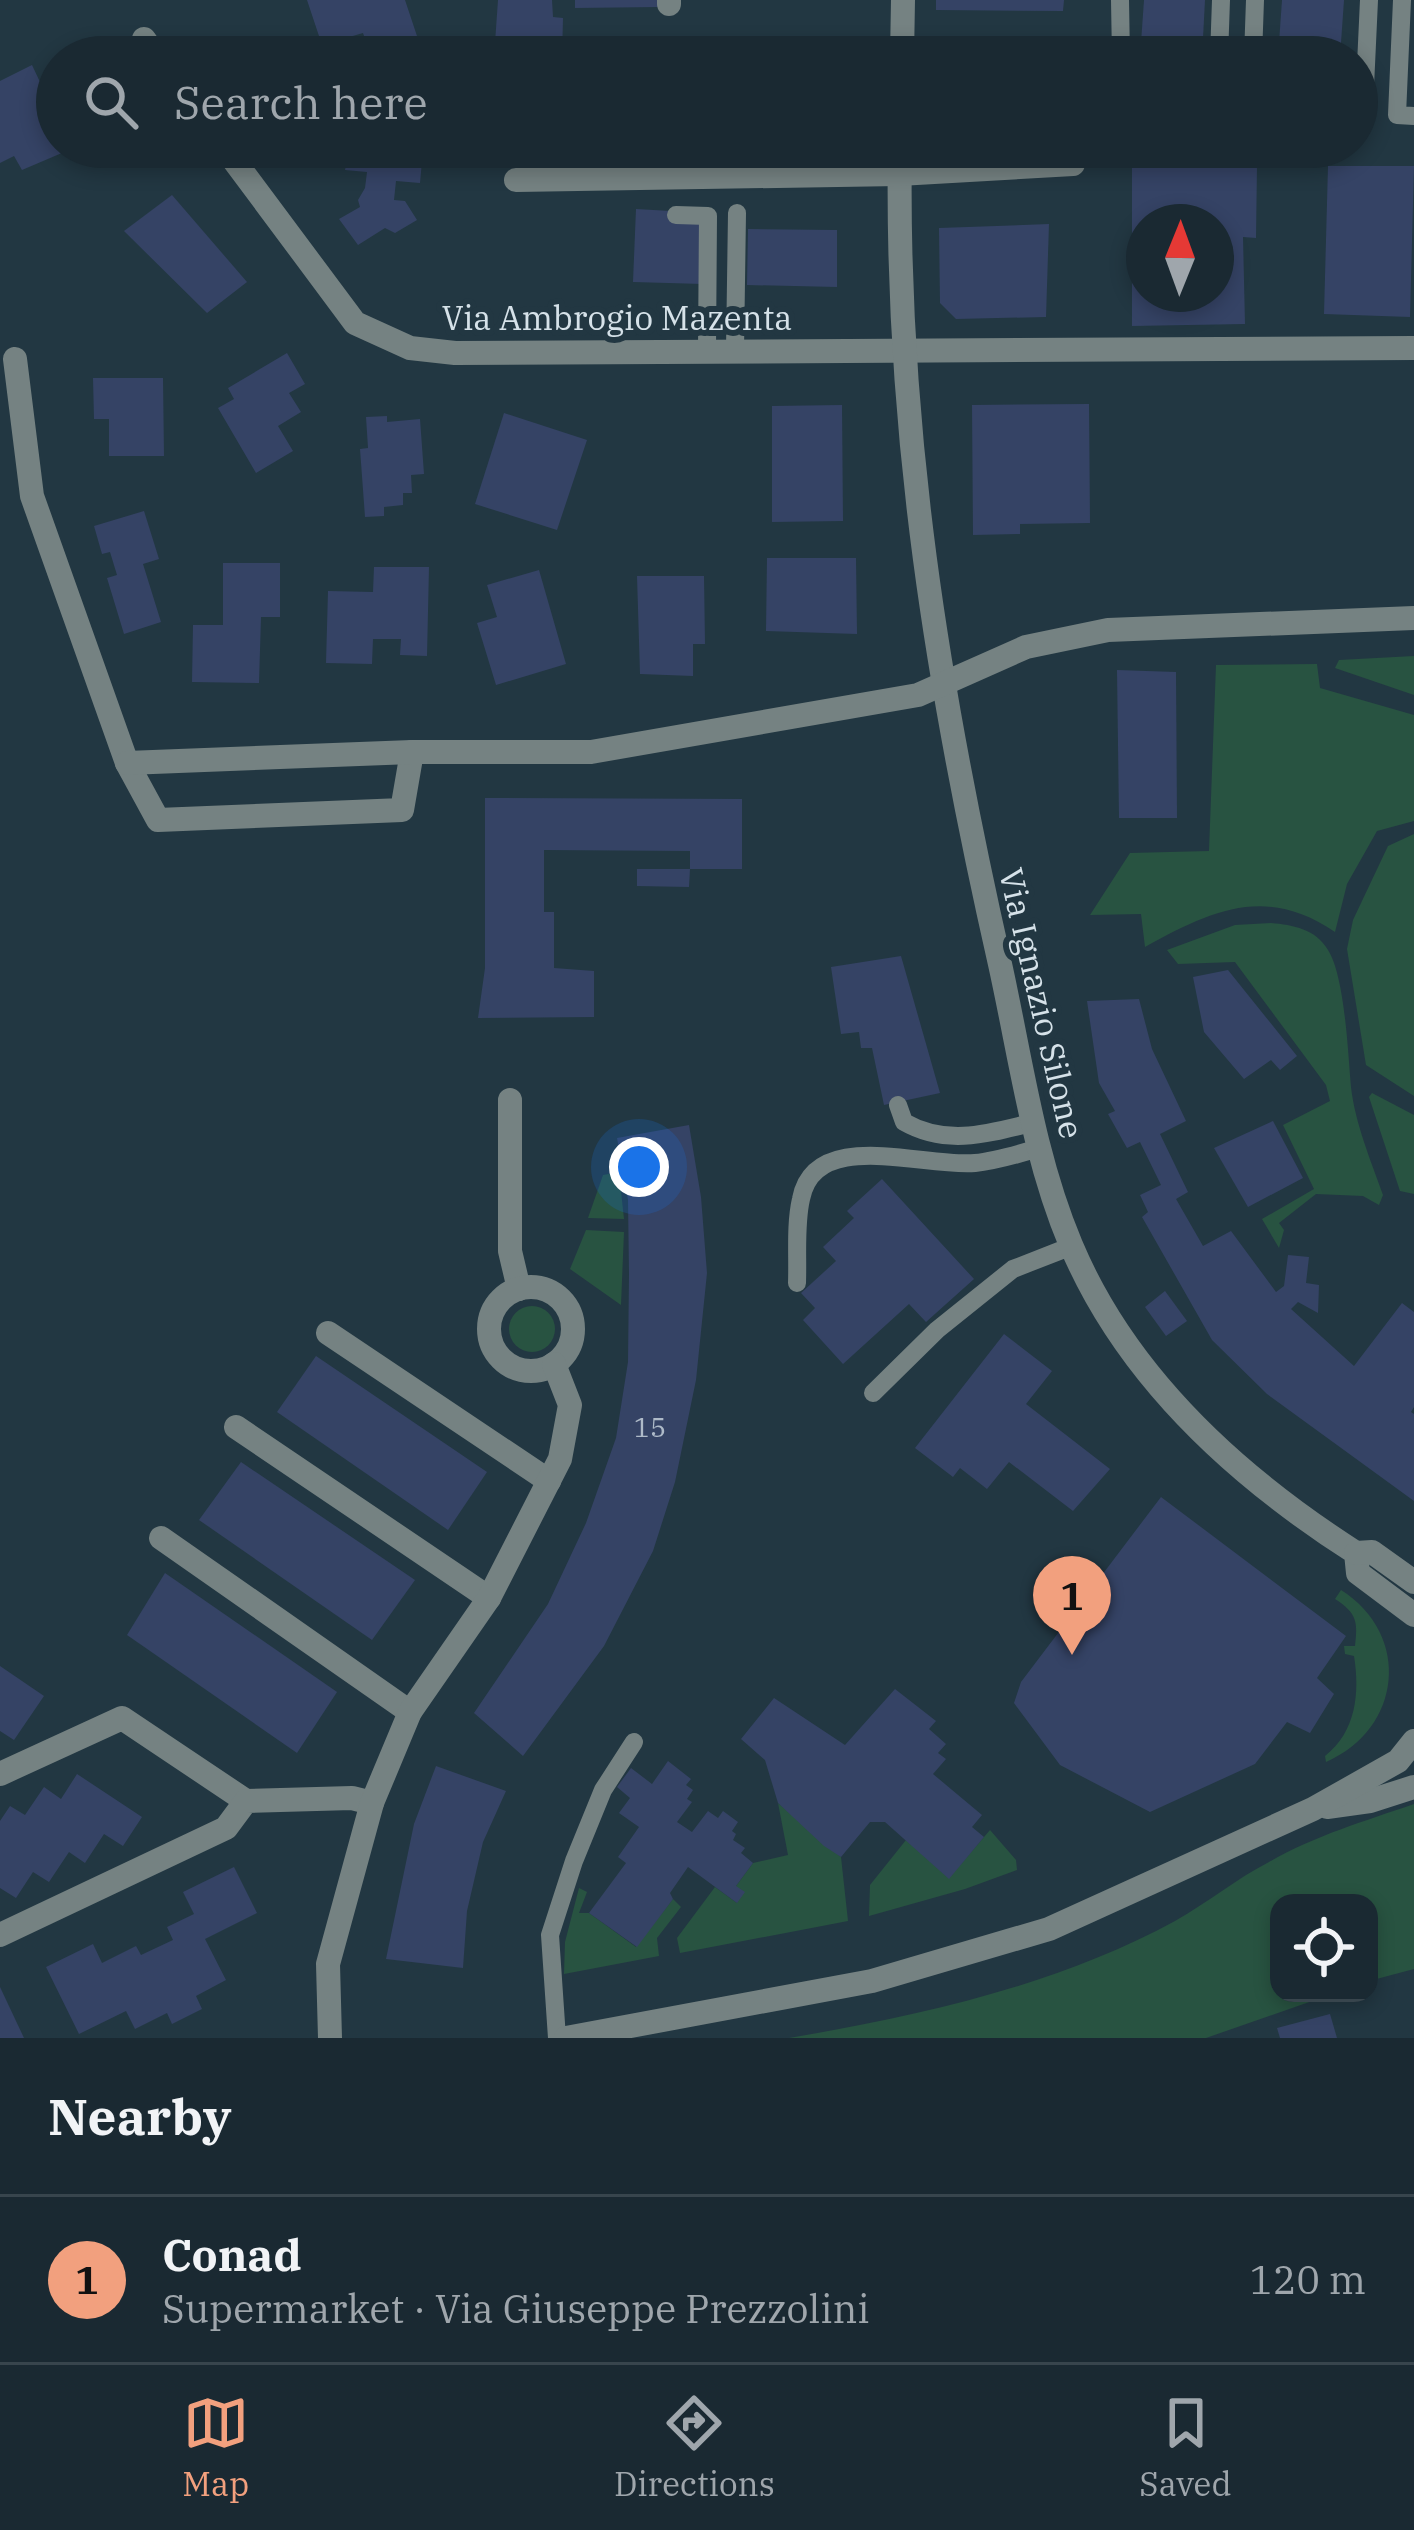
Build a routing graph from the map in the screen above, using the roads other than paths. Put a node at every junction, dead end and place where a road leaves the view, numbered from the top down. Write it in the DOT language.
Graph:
graph roads {
  1 [pos="903,0"];
  2 [pos="1120,0"];
  3 [pos="1221,0"];
  4 [pos="1255,0"];
  5 [pos="1369,0"];
  6 [pos="1402,0"];
  7 [pos="902,36"];
  8 [pos="1120,36"];
  9 [pos="1220,36"];
  10 [pos="1254,36"];
  11 [pos="1367,36"];
  12 [pos="1414,116"];
  13 [pos="240,168"];
  14 [pos="899,168"];
  15 [pos="1003,168"];
  16 [pos="899,174"];
  17 [pos="516,181"];
  18 [pos="737,213"];
  19 [pos="676,215"];
  20 [pos="1414,348"];
  21 [pos="707,350"];
  22 [pos="735,350"];
  23 [pos="902,350"];
  24 [pos="15,359"];
  25 [pos="1414,618"];
  26 [pos="943,686"];
  27 [pos="412,752"];
  28 [pos="127,763"];
  29 [pos="510,1100"];
  30 [pos="898,1105"];
  31 [pos="1031,1123"];
  32 [pos="1039,1148"];
  33 [pos="1072,1246"];
  34 [pos="796,1283"];
  35 [pos="519,1289"];
  36 [pos="328,1333"];
  37 [pos="554,1364"];
  38 [pos="873,1393"];
  39 [pos="236,1427"];
  40 [pos="549,1481"];
  41 [pos="161,1538"];
  42 [pos="1356,1553"];
  43 [pos="1414,1582"];
  44 [pos="489,1598"];
  45 [pos="1414,1615"];
  46 [pos="410,1712"];
  47 [pos="1414,1741"];
  48 [pos="634,1742"];
  49 [pos="0,1774"];
  50 [pos="1414,1787"];
  51 [pos="246,1801"];
  52 [pos="372,1803"];
  53 [pos="1313,1809"];
  54 [pos="0,1935"];
  55 [pos="636,2032"];
  56 [pos="330,2038"];
  57 [pos="557,2038"];
  58 [pos="566,2038"];
  1 -- 7 [label="street"];
  2 -- 8 [label="lane"];
  3 -- 9 [label="lane"];
  4 -- 10 [label="lane"];
  5 -- 11 [label="lane"];
  6 -- 12 [label="lane"];
  13 -- 21 [label="street, Via Ambrogio Mazenta"];
  14 -- 16 [label="street"];
  15 -- 16 [label="street"];
  16 -- 17 [label="street"];
  16 -- 23 [label="street"];
  18 -- 22 [label="lane"];
  19 -- 21 [label="lane"];
  20 -- 23 [label="street, Via Ambrogio Mazenta"];
  21 -- 22 [label="street, Via Ambrogio Mazenta"];
  22 -- 23 [label="street, Via Ambrogio Mazenta"];
  23 -- 26 [label="street, Via Ignazio Silone"];
  24 -- 28 [label="street"];
  25 -- 26 [label="street"];
  26 -- 27 [label="street"];
  26 -- 31 [label="street, Via Ignazio Silone"];
  27 -- 28 [label="street"];
  27 -- 28 [label="street"];
  29 -- 35 [label="street"];
  30 -- 31 [label="lane"];
  31 -- 32 [label="street, Via Ignazio Silone"];
  32 -- 33 [label="street, Via Ignazio Silone"];
  32 -- 34 [label="lane"];
  33 -- 38 [label="lane"];
  33 -- 42 [label="street, Via Ignazio Silone"];
  35 -- 37 [label="street"];
  35 -- 37 [label="street"];
  36 -- 40 [label="street"];
  37 -- 40 [label="street"];
  39 -- 44 [label="street"];
  40 -- 44 [label="street"];
  41 -- 46 [label="street"];
  42 -- 43 [label="street, Via Ignazio Silone"];
  42 -- 45 [label="street, Via Ignazio Silone"];
  44 -- 46 [label="street"];
  46 -- 52 [label="street"];
  47 -- 53 [label="street"];
  48 -- 57 [label="lane"];
  49 -- 51 [label="street"];
  50 -- 53 [label="street"];
  51 -- 52 [label="street"];
  51 -- 54 [label="street"];
  52 -- 56 [label="street"];
  53 -- 55 [label="street"];
  55 -- 58 [label="street"];
}
